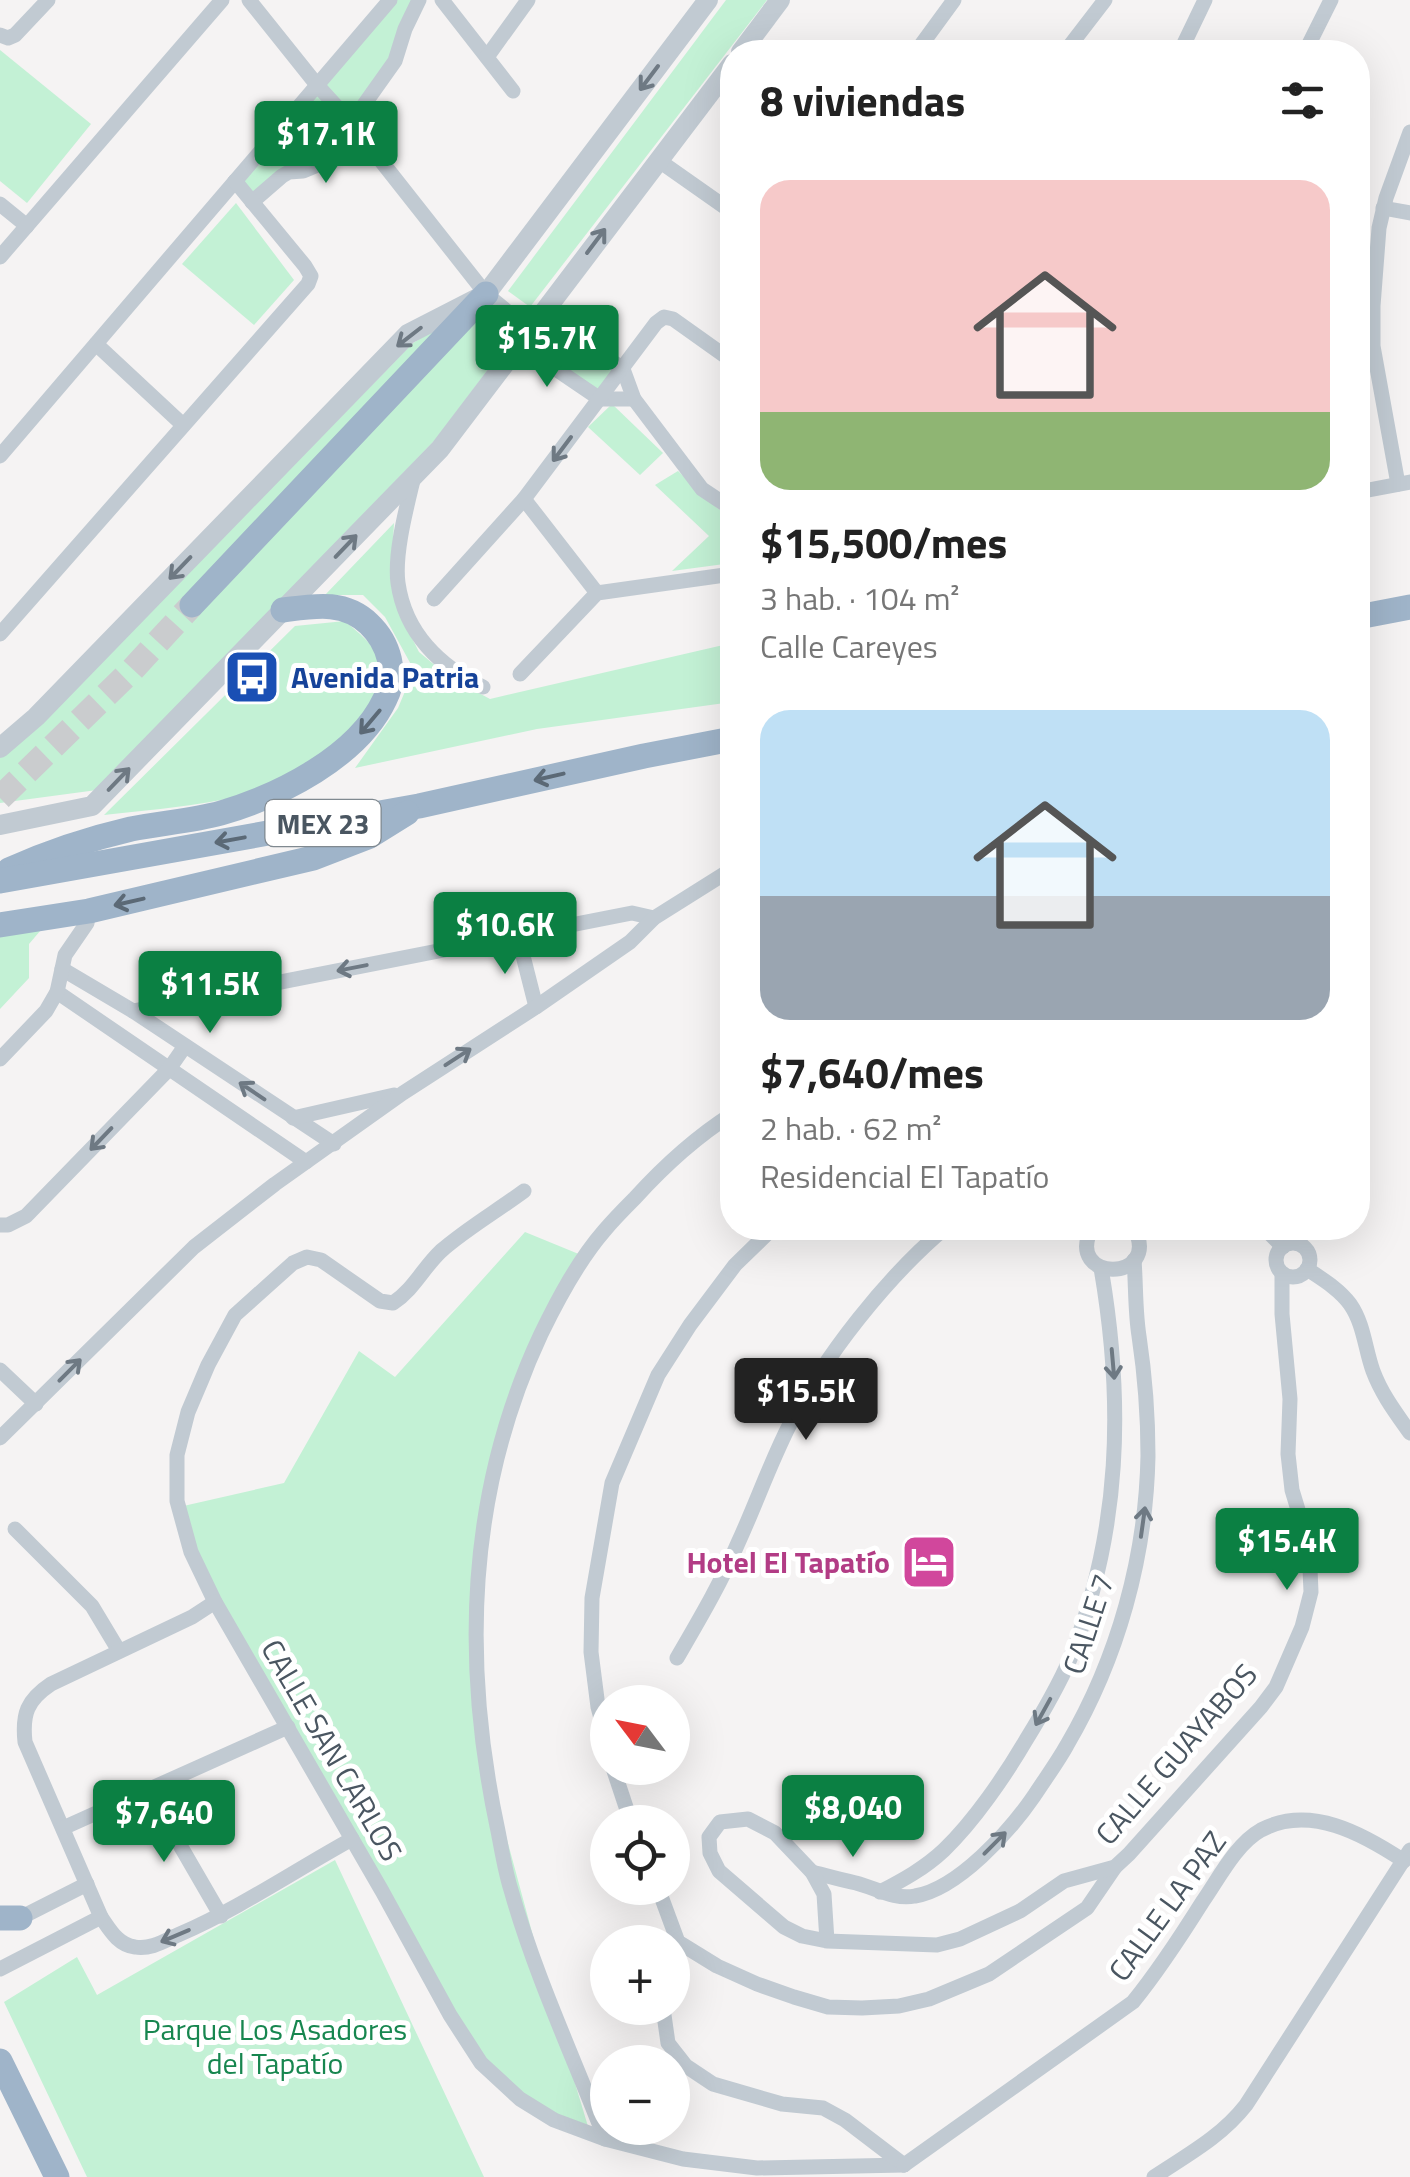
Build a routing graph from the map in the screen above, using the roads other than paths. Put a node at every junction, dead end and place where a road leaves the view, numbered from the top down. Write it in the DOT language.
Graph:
graph roads {
  1 [pos="48,0"];
  2 [pos="222,0"];
  3 [pos="249,0"];
  4 [pos="390,0"];
  5 [pos="420,0"];
  6 [pos="442,0"];
  7 [pos="528,0"];
  8 [pos="708,0"];
  9 [pos="780,0"];
  10 [pos="954,0"];
  11 [pos="1106,0"];
  12 [pos="1205,0"];
  13 [pos="1331,0"];
  14 [pos="4,36"];
  15 [pos="750,40"];
  16 [pos="929,40"];
  17 [pos="1074,40"];
  18 [pos="1186,40"];
  19 [pos="1311,40"];
  20 [pos="487,57"];
  21 [pos="720,80"];
  22 [pos="317,85"];
  23 [pos="512,91"];
  24 [pos="351,123"];
  25 [pos="1410,132"];
  26 [pos="658,160"];
  27 [pos="235,182"];
  28 [pos="252,202"];
  29 [pos="0,204"];
  30 [pos="720,204"];
  31 [pos="1384,208"];
  32 [pos="1410,213"];
  33 [pos="27,226"];
  34 [pos="0,257"];
  35 [pos="486,294"];
  36 [pos="542,313"];
  37 [pos="509,314"];
  38 [pos="96,344"];
  39 [pos="519,344"];
  40 [pos="720,352"];
  41 [pos="622,369"];
  42 [pos="634,398"];
  43 [pos="600,399"];
  44 [pos="183,425"];
  45 [pos="0,456"];
  46 [pos="414,476"];
  47 [pos="1404,483"];
  48 [pos="1370,490"];
  49 [pos="524,499"];
  50 [pos="720,501"];
  51 [pos="720,576"];
  52 [pos="597,593"];
  53 [pos="434,599"];
  54 [pos="192,605"];
  55 [pos="1410,607"];
  56 [pos="283,610"];
  57 [pos="1370,615"];
  58 [pos="0,634"];
  59 [pos="520,674"];
  60 [pos="483,687"];
  61 [pos="720,741"];
  62 [pos="0,748"];
  63 [pos="419,806"];
  64 [pos="0,826"];
  65 [pos="0,877"];
  66 [pos="720,877"];
  67 [pos="89,912"];
  68 [pos="654,918"];
  69 [pos="0,922"];
  70 [pos="518,936"];
  71 [pos="62,969"];
  72 [pos="57,992"];
  73 [pos="536,1007"];
  74 [pos="133,1011"];
  75 [pos="185,1046"];
  76 [pos="0,1060"];
  77 [pos="169,1069"];
  78 [pos="403,1092"];
  79 [pos="292,1118"];
  80 [pos="720,1122"];
  81 [pos="334,1144"];
  82 [pos="306,1162"];
  83 [pos="524,1191"];
  84 [pos="0,1225"];
  85 [pos="762,1240"];
  86 [pos="930,1240"];
  87 [pos="1086,1240"];
  88 [pos="1139,1240"];
  89 [pos="1275,1240"];
  90 [pos="1282,1247"];
  91 [pos="1134,1260"];
  92 [pos="1102,1268"];
  93 [pos="1307,1268"];
  94 [pos="1282,1273"];
  95 [pos="0,1370"];
  96 [pos="36,1404"];
  97 [pos="1410,1433"];
  98 [pos="0,1438"];
  99 [pos="15,1530"];
  100 [pos="215,1602"];
  101 [pos="119,1651"];
  102 [pos="677,1658"];
  103 [pos="595,1685"];
  104 [pos="288,1727"];
  105 [pos="148,1790"];
  106 [pos="62,1828"];
  107 [pos="352,1839"];
  108 [pos="1407,1856"];
  109 [pos="1115,1867"];
  110 [pos="812,1872"];
  111 [pos="86,1884"];
  112 [pos="880,1892"];
  113 [pos="221,1916"];
  114 [pos="101,1917"];
  115 [pos="7,1921"];
  116 [pos="827,1941"];
  117 [pos="690,1954"];
  118 [pos="0,1969"];
  119 [pos="665,2025"];
  120 [pos="0,2061"];
  121 [pos="590,2101"];
  122 [pos="590,2133"];
  123 [pos="631,2145"];
  124 [pos="906,2171"];
  125 [pos="57,2177"];
  126 [pos="1154,2177"];
  1 -- 14 [label="street"];
  2 -- 33 [label="street"];
  3 -- 22 [label="street"];
  4 -- 22 [label="street"];
  5 -- 24 [label="street"];
  6 -- 20 [label="street"];
  7 -- 20 [label="street"];
  8 -- 35 [label="street, one-way"];
  9 -- 15 [label="street"];
  10 -- 16 [label="street"];
  11 -- 17 [label="street"];
  12 -- 18 [label="street"];
  13 -- 19 [label="street"];
  20 -- 23 [label="street"];
  21 -- 26 [label="street"];
  22 -- 24 [label="street"];
  22 -- 27 [label="street"];
  24 -- 28 [label="street"];
  24 -- 35 [label="street"];
  25 -- 31 [label="street"];
  26 -- 30 [label="street"];
  36 -- 26 [label="street, one-way"];
  27 -- 28 [label="street"];
  27 -- 38 [label="street"];
  28 -- 44 [label="street"];
  29 -- 33 [label="street"];
  31 -- 32 [label="street"];
  31 -- 47 [label="street"];
  33 -- 34 [label="street"];
  35 -- 37 [label="street"];
  35 -- 54 [label="highway"];
  35 -- 62 [label="street, one-way"];
  36 -- 37 [label="street"];
  36 -- 39 [label="street"];
  36 -- 41 [label="street"];
  37 -- 39 [label="street"];
  38 -- 44 [label="street"];
  38 -- 45 [label="street"];
  39 -- 43 [label="street"];
  39 -- 46 [label="street"];
  40 -- 41 [label="street"];
  41 -- 42 [label="street"];
  41 -- 43 [label="street"];
  42 -- 43 [label="street"];
  42 -- 50 [label="street"];
  43 -- 49 [label="street, one-way"];
  44 -- 58 [label="street"];
  56 -- 46 [label="street, one-way"];
  46 -- 60 [label="street"];
  47 -- 48 [label="street"];
  49 -- 52 [label="street"];
  49 -- 53 [label="street"];
  51 -- 52 [label="street"];
  52 -- 59 [label="street"];
  55 -- 57 [label="highway"];
  64 -- 56 [label="street, one-way"];
  56 -- 65 [label="highway, one-way"];
  61 -- 63 [label="highway, MEX 23, one-way"];
  63 -- 65 [label="highway, MEX 23, one-way"];
  63 -- 67 [label="highway, one-way"];
  66 -- 68 [label="street"];
  67 -- 69 [label="highway"];
  67 -- 71 [label="street"];
  68 -- 70 [label="street"];
  68 -- 73 [label="street"];
  70 -- 73 [label="street"];
  70 -- 74 [label="street, one-way"];
  71 -- 72 [label="street"];
  71 -- 74 [label="street"];
  72 -- 76 [label="street"];
  72 -- 77 [label="street"];
  78 -- 73 [label="street, one-way"];
  74 -- 75 [label="street"];
  75 -- 77 [label="street"];
  79 -- 75 [label="street, one-way"];
  77 -- 82 [label="street"];
  77 -- 84 [label="street, one-way"];
  78 -- 79 [label="street"];
  78 -- 81 [label="street"];
  79 -- 81 [label="street"];
  80 -- 121 [label="street"];
  81 -- 82 [label="street"];
  96 -- 82 [label="street, one-way"];
  83 -- 100 [label="street, CALLE SAN CARLOS"];
  85 -- 103 [label="street"];
  86 -- 102 [label="street"];
  87 -- 92 [label="street, CALLE 7"];
  88 -- 91 [label="street, CALLE 7"];
  89 -- 90 [label="street"];
  90 -- 93 [label="street"];
  90 -- 94 [label="street"];
  91 -- 92 [label="street"];
  112 -- 91 [label="street, CALLE 7, one-way"];
  92 -- 112 [label="street, CALLE 7, one-way"];
  93 -- 94 [label="street"];
  93 -- 97 [label="street"];
  94 -- 109 [label="street, CALLE GUAYABOS"];
  95 -- 96 [label="street"];
  96 -- 98 [label="street"];
  99 -- 101 [label="street"];
  100 -- 101 [label="street"];
  100 -- 104 [label="street, CALLE SAN CARLOS"];
  101 -- 106 [label="street"];
  104 -- 105 [label="street"];
  104 -- 107 [label="street, CALLE SAN CARLOS"];
  105 -- 106 [label="street"];
  105 -- 113 [label="street"];
  106 -- 111 [label="street"];
  107 -- 113 [label="street"];
  107 -- 122 [label="street, CALLE SAN CARLOS"];
  108 -- 124 [label="street, CALLE LA PAZ"];
  108 -- 126 [label="street"];
  109 -- 116 [label="street, CALLE GUAYABOS"];
  109 -- 117 [label="street"];
  110 -- 112 [label="street, CALLE 7"];
  110 -- 116 [label="street"];
  110 -- 116 [label="street, CALLE GUAYABOS"];
  111 -- 114 [label="street"];
  111 -- 115 [label="street"];
  113 -- 114 [label="street, one-way"];
  114 -- 118 [label="street"];
  119 -- 124 [label="street"];
  120 -- 125 [label="highway"];
  123 -- 124 [label="street, CALLE SAN CARLOS"];
}
